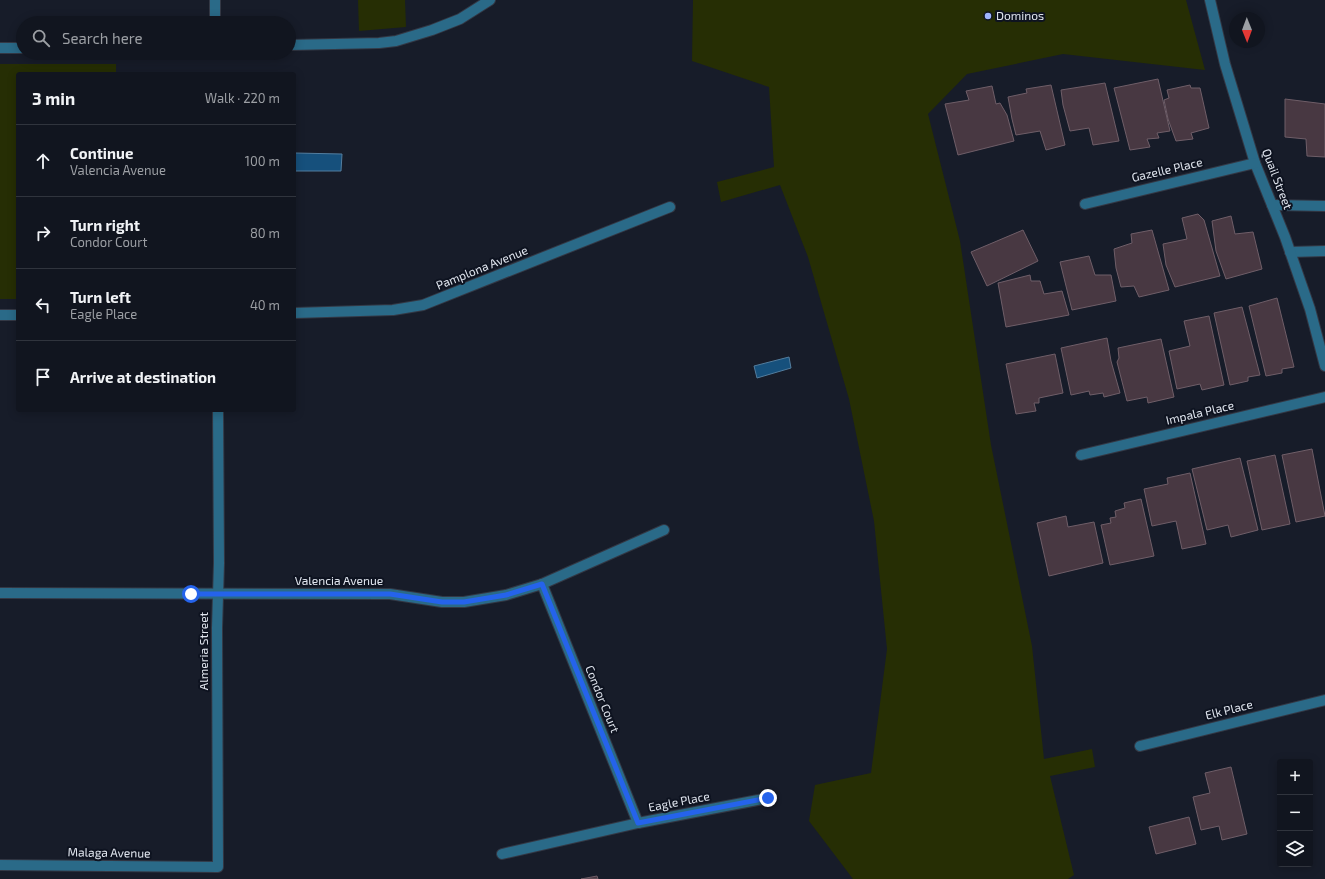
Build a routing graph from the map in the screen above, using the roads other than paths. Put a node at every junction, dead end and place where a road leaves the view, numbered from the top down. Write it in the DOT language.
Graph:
graph roads {
  1 [pos="215,0"];
  2 [pos="490,0"];
  3 [pos="1210,0"];
  4 [pos="215,16"];
  5 [pos="296,46"];
  6 [pos="0,48"];
  7 [pos="16,48"];
  8 [pos="1255,163"];
  9 [pos="1084,204"];
  10 [pos="1272,205"];
  11 [pos="1325,206"];
  12 [pos="670,207"];
  13 [pos="1325,251"];
  14 [pos="1290,252"];
  15 [pos="296,313"];
  16 [pos="0,314"];
  17 [pos="16,314"];
  18 [pos="1325,366"];
  19 [pos="1325,397"];
  20 [pos="218,412"];
  21 [pos="1081,455"];
  22 [pos="664,530"];
  23 [pos="542,584"];
  24 [pos="0,593"];
  25 [pos="218,594"];
  26 [pos="1325,700"];
  27 [pos="1140,746"];
  28 [pos="768,798"];
  29 [pos="638,823"];
  30 [pos="502,854"];
  31 [pos="0,865"];
  32 [pos="218,867"];
  1 -- 4 [label="street"];
  2 -- 5 [label="street"];
  3 -- 8 [label="street, Quail Street"];
  6 -- 7 [label="street"];
  8 -- 9 [label="street, Gazelle Place"];
  8 -- 10 [label="street, Quail Street"];
  10 -- 11 [label="street"];
  10 -- 14 [label="street, Quail Street"];
  12 -- 15 [label="street, Pamplona Avenue"];
  13 -- 14 [label="street"];
  14 -- 18 [label="street, Quail Street"];
  16 -- 17 [label="street"];
  19 -- 21 [label="street, Impala Place"];
  20 -- 25 [label="street, Almeria Street"];
  22 -- 23 [label="street, Valencia Avenue"];
  23 -- 25 [label="street, Valencia Avenue"];
  23 -- 29 [label="street, Condor Court"];
  24 -- 25 [label="street, Valencia Avenue"];
  25 -- 32 [label="street, Almeria Street"];
  26 -- 27 [label="street, Elk Place"];
  28 -- 29 [label="street, Eagle Place"];
  29 -- 30 [label="street, Eagle Place"];
  31 -- 32 [label="street, Malaga Avenue"];
}
